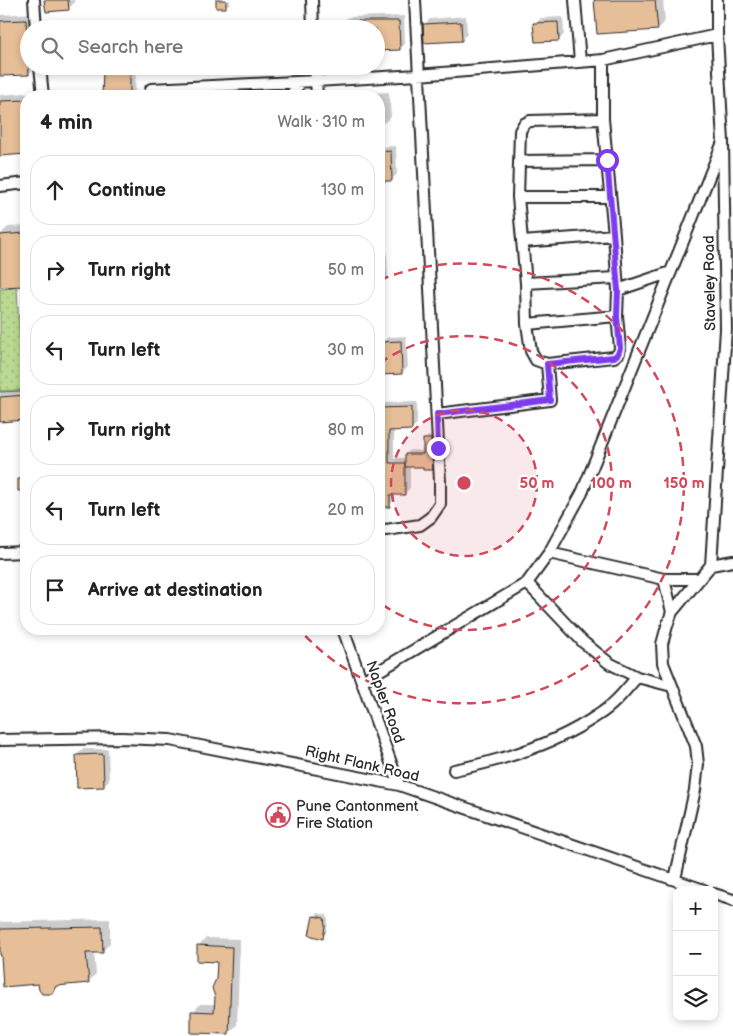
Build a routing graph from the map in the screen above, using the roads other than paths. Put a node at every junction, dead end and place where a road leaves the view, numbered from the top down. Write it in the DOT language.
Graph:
graph roads {
  1 [pos="34,0"];
  2 [pos="312,0"];
  3 [pos="415,0"];
  4 [pos="575,0"];
  5 [pos="717,0"];
  6 [pos="35,20"];
  7 [pos="313,20"];
  8 [pos="718,35"];
  9 [pos="602,60"];
  10 [pos="580,62"];
  11 [pos="41,75"];
  12 [pos="316,75"];
  13 [pos="418,75"];
  14 [pos="316,81"];
  15 [pos="301,82"];
  16 [pos="151,89"];
  17 [pos="42,90"];
  18 [pos="295,90"];
  19 [pos="317,90"];
  20 [pos="603,119"];
  21 [pos="723,142"];
  22 [pos="607,160"];
  23 [pos="519,161"];
  24 [pos="20,184"];
  25 [pos="0,186"];
  26 [pos="518,197"];
  27 [pos="610,197"];
  28 [pos="614,235"];
  29 [pos="522,242"];
  30 [pos="671,272"];
  31 [pos="616,278"];
  32 [pos="526,283"];
  33 [pos="618,290"];
  34 [pos="617,316"];
  35 [pos="527,324"];
  36 [pos="547,364"];
  37 [pos="437,414"];
  38 [pos="385,530"];
  39 [pos="20,552"];
  40 [pos="0,553"];
  41 [pos="549,553"];
  42 [pos="733,561"];
  43 [pos="711,564"];
  44 [pos="664,579"];
  45 [pos="699,579"];
  46 [pos="527,583"];
  47 [pos="672,612"];
  48 [pos="345,635"];
  49 [pos="637,677"];
  50 [pos="362,681"];
  51 [pos="672,686"];
  52 [pos="0,740"];
  53 [pos="454,770"];
  54 [pos="399,785"];
  55 [pos="674,879"];
  56 [pos="693,886"];
  57 [pos="718,895"];
  58 [pos="733,900"];
  1 -- 6 [label="street"];
  2 -- 7 [label="street"];
  3 -- 13 [label="street"];
  4 -- 10 [label="street"];
  5 -- 8 [label="street, Staveley Road"];
  8 -- 9 [label="street"];
  8 -- 21 [label="street, Staveley Road"];
  9 -- 10 [label="street"];
  9 -- 20 [label="street"];
  10 -- 13 [label="street"];
  11 -- 17 [label="street"];
  12 -- 14 [label="street"];
  13 -- 14 [label="street"];
  13 -- 37 [label="street"];
  14 -- 15 [label="street"];
  14 -- 19 [label="street"];
  15 -- 16 [label="street"];
  15 -- 18 [label="street"];
  20 -- 22 [label="street"];
  20 -- 23 [label="street"];
  21 -- 30 [label="street"];
  21 -- 43 [label="street, Staveley Road"];
  22 -- 23 [label="street"];
  22 -- 27 [label="street"];
  23 -- 26 [label="street"];
  24 -- 25 [label="street"];
  26 -- 27 [label="street"];
  26 -- 29 [label="street"];
  27 -- 28 [label="street"];
  28 -- 29 [label="street"];
  28 -- 31 [label="street"];
  29 -- 32 [label="street"];
  30 -- 33 [label="street"];
  30 -- 41 [label="street"];
  31 -- 32 [label="street"];
  31 -- 33 [label="street"];
  32 -- 35 [label="street"];
  33 -- 34 [label="street"];
  34 -- 35 [label="street"];
  34 -- 36 [label="street"];
  35 -- 36 [label="street"];
  36 -- 37 [label="street"];
  37 -- 38 [label="street"];
  39 -- 40 [label="street"];
  41 -- 44 [label="street"];
  41 -- 46 [label="street"];
  42 -- 43 [label="street"];
  43 -- 45 [label="street"];
  44 -- 45 [label="street"];
  44 -- 47 [label="street"];
  45 -- 47 [label="street"];
  46 -- 49 [label="street"];
  46 -- 50 [label="street"];
  47 -- 51 [label="street"];
  48 -- 50 [label="street, Napler Road"];
  49 -- 51 [label="street"];
  49 -- 53 [label="street"];
  50 -- 54 [label="street, Napler Road"];
  51 -- 55 [label="street"];
  52 -- 54 [label="street, Right Flank Road"];
  54 -- 55 [label="street, Right Flank Road"];
  55 -- 56 [label="street, Right Flank Road"];
  57 -- 58 [label="street"];
}
